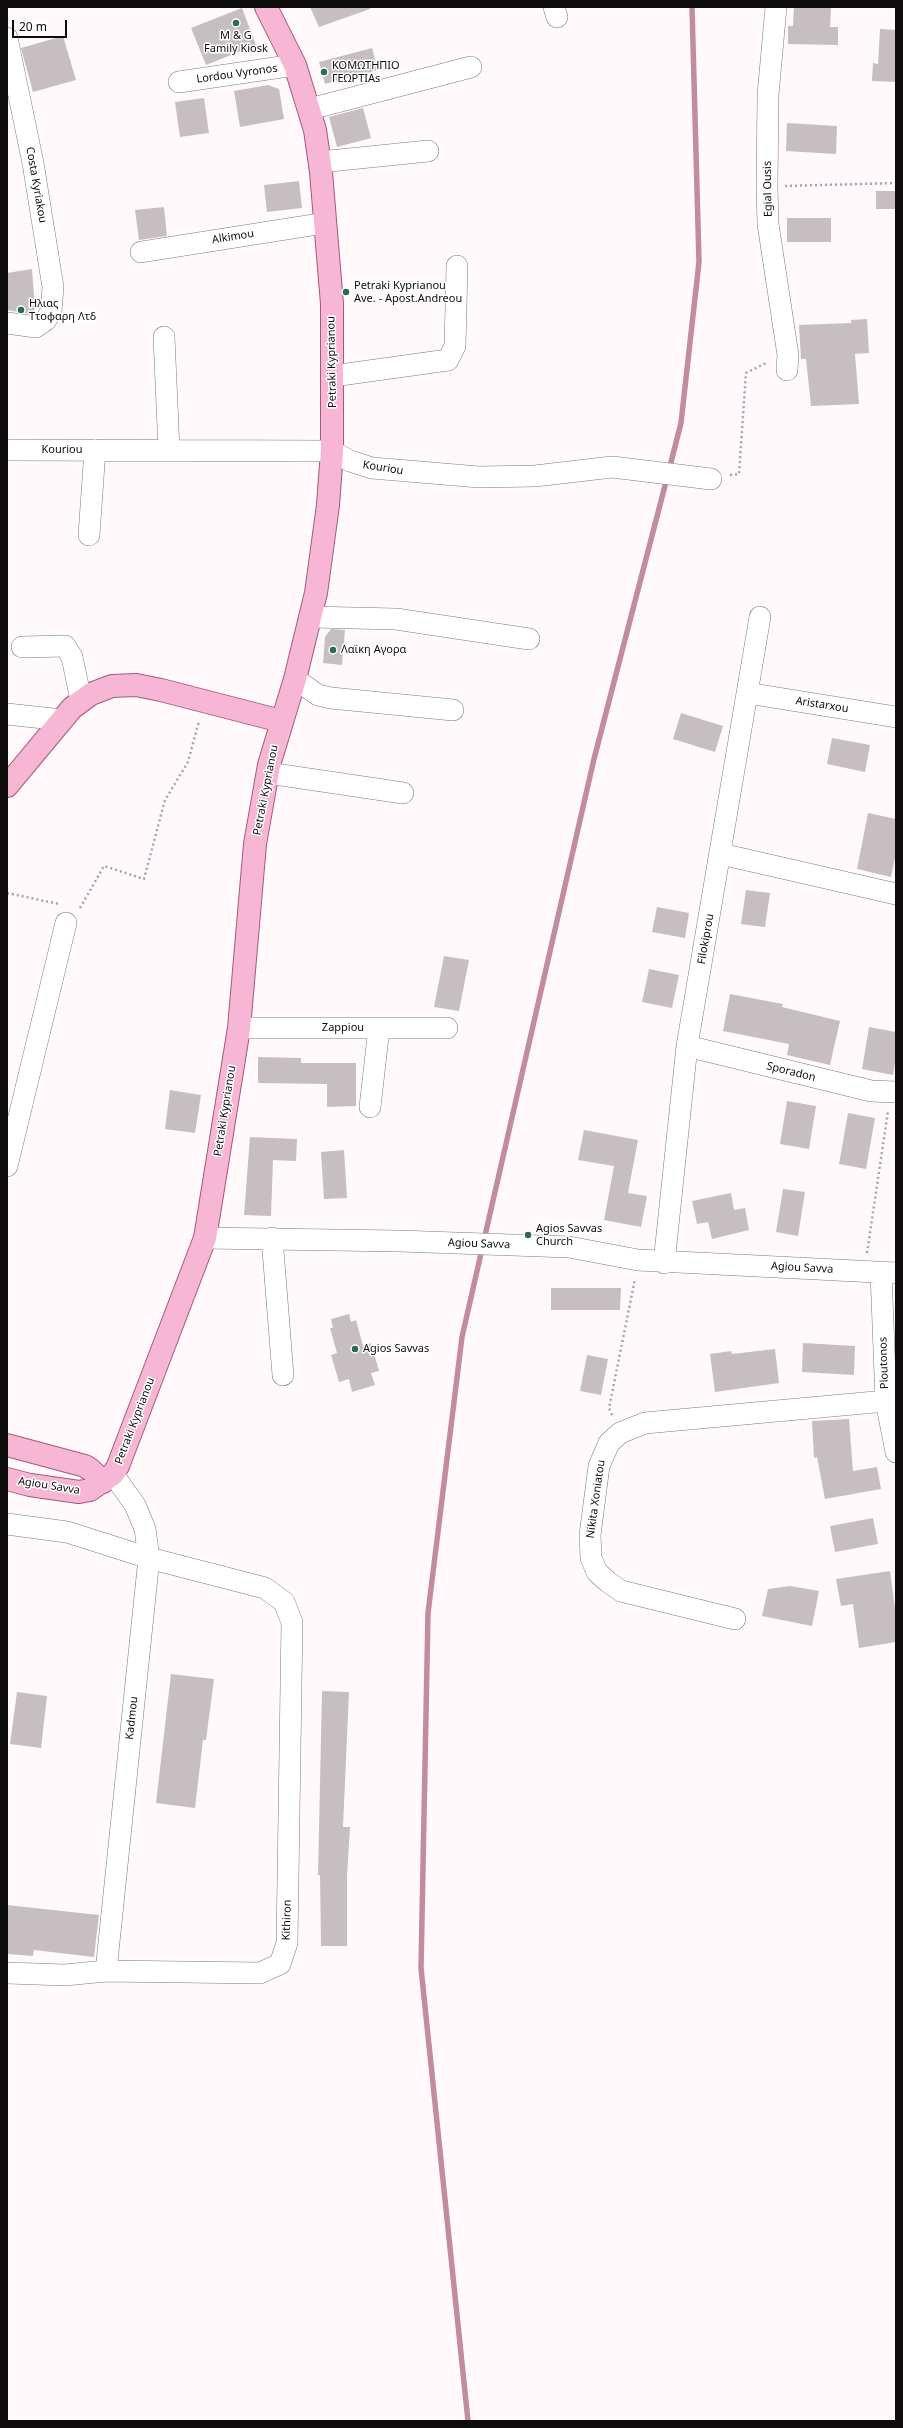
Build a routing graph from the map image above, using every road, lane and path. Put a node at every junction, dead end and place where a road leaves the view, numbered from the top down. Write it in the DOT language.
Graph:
graph roads {
  1 [pos="266,7"];
  2 [pos="776,7"];
  3 [pos="7,38"];
  4 [pos="295,65"];
  5 [pos="471,67"];
  6 [pos="179,82"];
  7 [pos="310,109"];
  8 [pos="428,151"];
  9 [pos="320,162"];
  10 [pos="896,183"];
  11 [pos="767,187"];
  12 [pos="325,223"];
  13 [pos="141,252"];
  14 [pos="456,266"];
  15 [pos="7,323"];
  16 [pos="164,337"];
  17 [pos="787,361"];
  18 [pos="333,376"];
  19 [pos="7,450"];
  20 [pos="95,450"];
  21 [pos="169,450"];
  22 [pos="332,451"];
  23 [pos="711,479"];
  24 [pos="89,535"];
  25 [pos="311,617"];
  26 [pos="760,617"];
  27 [pos="529,639"];
  28 [pos="22,647"];
  29 [pos="295,679"];
  30 [pos="747,693"];
  31 [pos="81,700"];
  32 [pos="204,701"];
  33 [pos="453,710"];
  34 [pos="7,714"];
  35 [pos="896,717"];
  36 [pos="62,720"];
  37 [pos="281,721"];
  38 [pos="268,773"];
  39 [pos="7,786"];
  40 [pos="403,793"];
  41 [pos="721,854"];
  42 [pos="7,893"];
  43 [pos="896,894"];
  44 [pos="71,911"];
  45 [pos="238,1028"];
  46 [pos="379,1028"];
  47 [pos="448,1028"];
  48 [pos="687,1046"];
  49 [pos="893,1092"];
  50 [pos="370,1107"];
  51 [pos="7,1166"];
  52 [pos="205,1238"];
  53 [pos="272,1238"];
  54 [pos="638,1260"];
  55 [pos="664,1262"];
  56 [pos="881,1272"];
  57 [pos="283,1375"];
  58 [pos="886,1401"];
  59 [pos="620,1433"];
  60 [pos="7,1445"];
  61 [pos="896,1452"];
  62 [pos="108,1478"];
  63 [pos="7,1479"];
  64 [pos="7,1524"];
  65 [pos="149,1558"];
  66 [pos="735,1619"];
  67 [pos="106,1971"];
  68 [pos="7,1973"];
  1 -- 4 [label="main road, Petraki Kyprianou"];
  2 -- 11 [label="street, Egial Ousis"];
  3 -- 15 [label="street, Costa Kyriakou"];
  4 -- 6 [label="street, Lordou Vyronos"];
  4 -- 7 [label="main road, Petraki Kyprianou"];
  5 -- 7 [label="street"];
  7 -- 9 [label="main road, Petraki Kyprianou"];
  8 -- 9 [label="street"];
  9 -- 12 [label="main road, Petraki Kyprianou"];
  10 -- 11 [label="path"];
  11 -- 17 [label="street, Egial Ousis"];
  12 -- 13 [label="street, Alkimou"];
  12 -- 18 [label="main road, Petraki Kyprianou"];
  14 -- 18 [label="street"];
  16 -- 21 [label="street"];
  17 -- 23 [label="path"];
  18 -- 22 [label="main road, Petraki Kyprianou"];
  19 -- 20 [label="street, Kouriou"];
  20 -- 21 [label="street, Kouriou"];
  20 -- 24 [label="street"];
  21 -- 22 [label="street, Kouriou"];
  22 -- 23 [label="street, Kouriou"];
  22 -- 25 [label="main road, Petraki Kyprianou"];
  25 -- 27 [label="street"];
  25 -- 29 [label="main road, Petraki Kyprianou"];
  26 -- 30 [label="street, Filokiprou"];
  28 -- 31 [label="street"];
  29 -- 33 [label="street"];
  29 -- 37 [label="main road, Petraki Kyprianou"];
  30 -- 35 [label="street, Aristarxou"];
  30 -- 41 [label="street, Filokiprou"];
  31 -- 32 [label="main road"];
  31 -- 36 [label="main road"];
  32 -- 37 [label="main road"];
  32 -- 44 [label="path"];
  34 -- 36 [label="street"];
  36 -- 39 [label="main road"];
  37 -- 38 [label="main road, Petraki Kyprianou"];
  38 -- 40 [label="street"];
  38 -- 45 [label="main road, Petraki Kyprianou"];
  41 -- 43 [label="street"];
  41 -- 48 [label="street, Filokiprou"];
  42 -- 44 [label="path"];
  44 -- 51 [label="street"];
  45 -- 46 [label="street, Zappiou"];
  45 -- 52 [label="main road, Petraki Kyprianou"];
  46 -- 47 [label="street, Zappiou"];
  46 -- 50 [label="street"];
  48 -- 49 [label="street, Sporadon"];
  48 -- 55 [label="street, Filokiprou"];
  49 -- 56 [label="path"];
  52 -- 53 [label="street, Agiou Savva"];
  52 -- 62 [label="main road, Petraki Kyprianou"];
  53 -- 54 [label="street, Agiou Savva"];
  53 -- 57 [label="street"];
  54 -- 55 [label="street, Agiou Savva"];
  54 -- 59 [label="path"];
  55 -- 56 [label="street, Agiou Savva"];
  56 -- 58 [label="street, Ploutonos"];
  58 -- 59 [label="street, Nikita Xoniatou"];
  58 -- 61 [label="street, Ploutonos"];
  59 -- 66 [label="street, Nikita Xoniatou"];
  60 -- 62 [label="main road"];
  62 -- 63 [label="main road, Agiou Savva"];
  62 -- 65 [label="street, Kadmou"];
  64 -- 65 [label="street"];
  65 -- 67 [label="street, Kadmou"];
  65 -- 67 [label="street, Kithiron"];
  67 -- 68 [label="street, Kithiron"];
}
